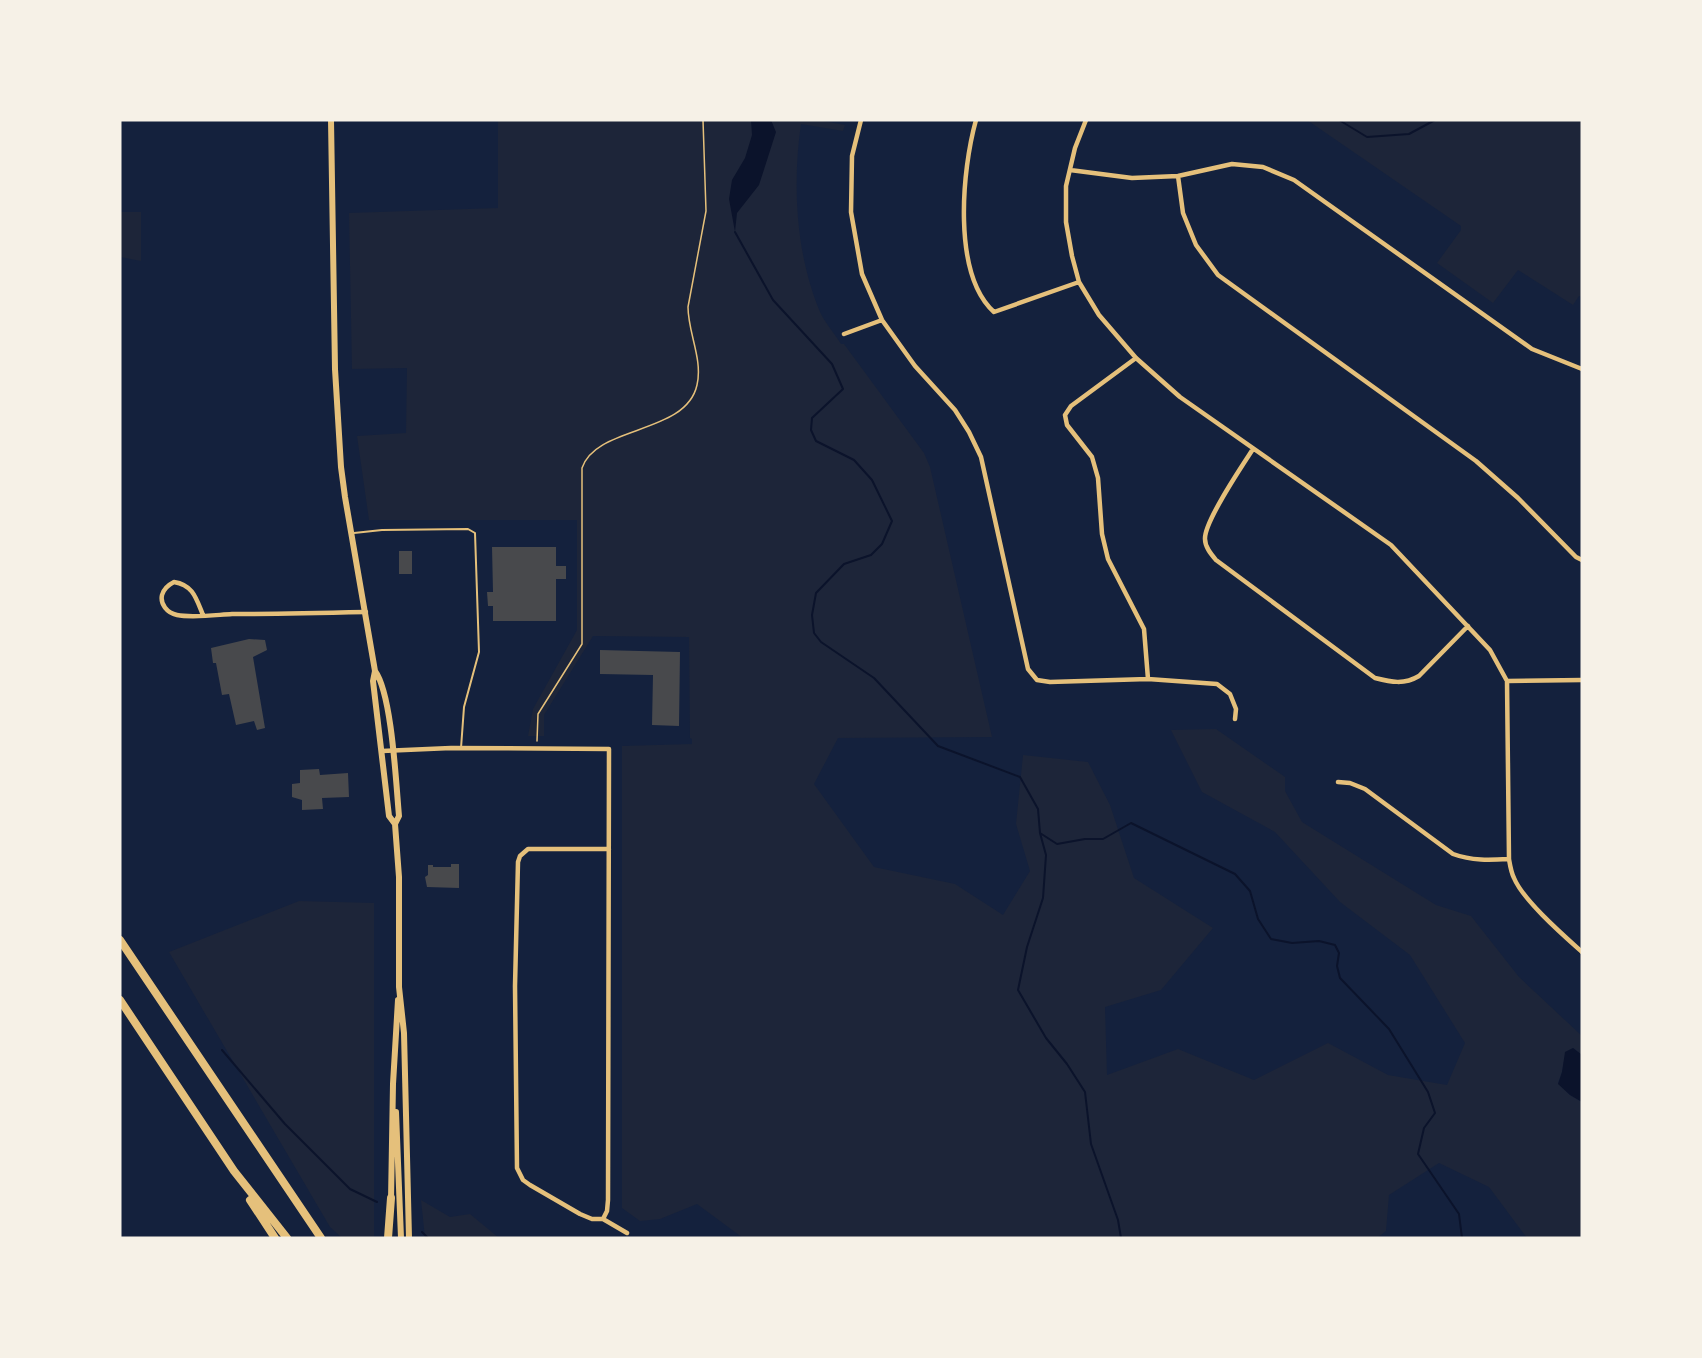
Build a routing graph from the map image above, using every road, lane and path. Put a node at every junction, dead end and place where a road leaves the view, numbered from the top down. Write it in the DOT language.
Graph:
graph roads {
  1 [pos="331,120"];
  2 [pos="703,120"];
  3 [pos="861,120"];
  4 [pos="976,120"];
  5 [pos="1086,120"];
  6 [pos="1070,170"];
  7 [pos="1178,176"];
  8 [pos="1079,282"];
  9 [pos="882,320"];
  10 [pos="844,334"];
  11 [pos="1136,358"];
  12 [pos="1582,369"];
  13 [pos="1253,448"];
  14 [pos="351,534"];
  15 [pos="1582,560"];
  16 [pos="366,612"];
  17 [pos="203,615"];
  18 [pos="1468,626"];
  19 [pos="375,671"];
  20 [pos="1148,679"];
  21 [pos="1582,680"];
  22 [pos="1507,681"];
  23 [pos="1235,719"];
  24 [pos="461,748"];
  25 [pos="537,748"];
  26 [pos="392,750"];
  27 [pos="382,751"];
  28 [pos="1338,782"];
  29 [pos="395,824"];
  30 [pos="609,849"];
  31 [pos="1509,859"];
  32 [pos="120,940"];
  33 [pos="1582,952"];
  34 [pos="399,987"];
  35 [pos="120,1000"];
  36 [pos="393,1084"];
  37 [pos="234,1171"];
  38 [pos="391,1198"];
  39 [pos="603,1219"];
  40 [pos="627,1233"];
  41 [pos="275,1238"];
  42 [pos="287,1238"];
  43 [pos="321,1238"];
  44 [pos="390,1238"];
  45 [pos="401,1238"];
  46 [pos="409,1238"];
  1 -- 14 [label="main road"];
  2 -- 25 [label="path"];
  3 -- 9 [label="street"];
  4 -- 8 [label="street"];
  5 -- 6 [label="street"];
  6 -- 7 [label="street"];
  6 -- 8 [label="street"];
  7 -- 12 [label="street"];
  7 -- 15 [label="street"];
  8 -- 11 [label="street"];
  9 -- 10 [label="street"];
  9 -- 20 [label="street"];
  11 -- 13 [label="street"];
  11 -- 20 [label="street"];
  13 -- 18 [label="street"];
  13 -- 18 [label="street"];
  14 -- 16 [label="main road"];
  14 -- 24 [label="lane"];
  16 -- 17 [label="street"];
  16 -- 19 [label="main road"];
  17 -- 17 [label="street"];
  18 -- 22 [label="street"];
  19 -- 26 [label="main road"];
  19 -- 27 [label="main road"];
  20 -- 23 [label="street"];
  21 -- 22 [label="street"];
  22 -- 31 [label="street"];
  24 -- 25 [label="street"];
  24 -- 26 [label="street"];
  25 -- 30 [label="street"];
  26 -- 27 [label="street"];
  26 -- 29 [label="main road"];
  27 -- 29 [label="main road"];
  28 -- 31 [label="street"];
  29 -- 34 [label="main road"];
  30 -- 39 [label="street"];
  30 -- 39 [label="street"];
  31 -- 33 [label="street"];
  32 -- 43 [label="highway"];
  34 -- 36 [label="main road"];
  34 -- 46 [label="main road"];
  35 -- 37 [label="highway"];
  36 -- 38 [label="main road"];
  36 -- 45 [label="main road"];
  37 -- 41 [label="highway"];
  37 -- 42 [label="highway"];
  38 -- 44 [label="highway"];
  39 -- 40 [label="street"];
}
